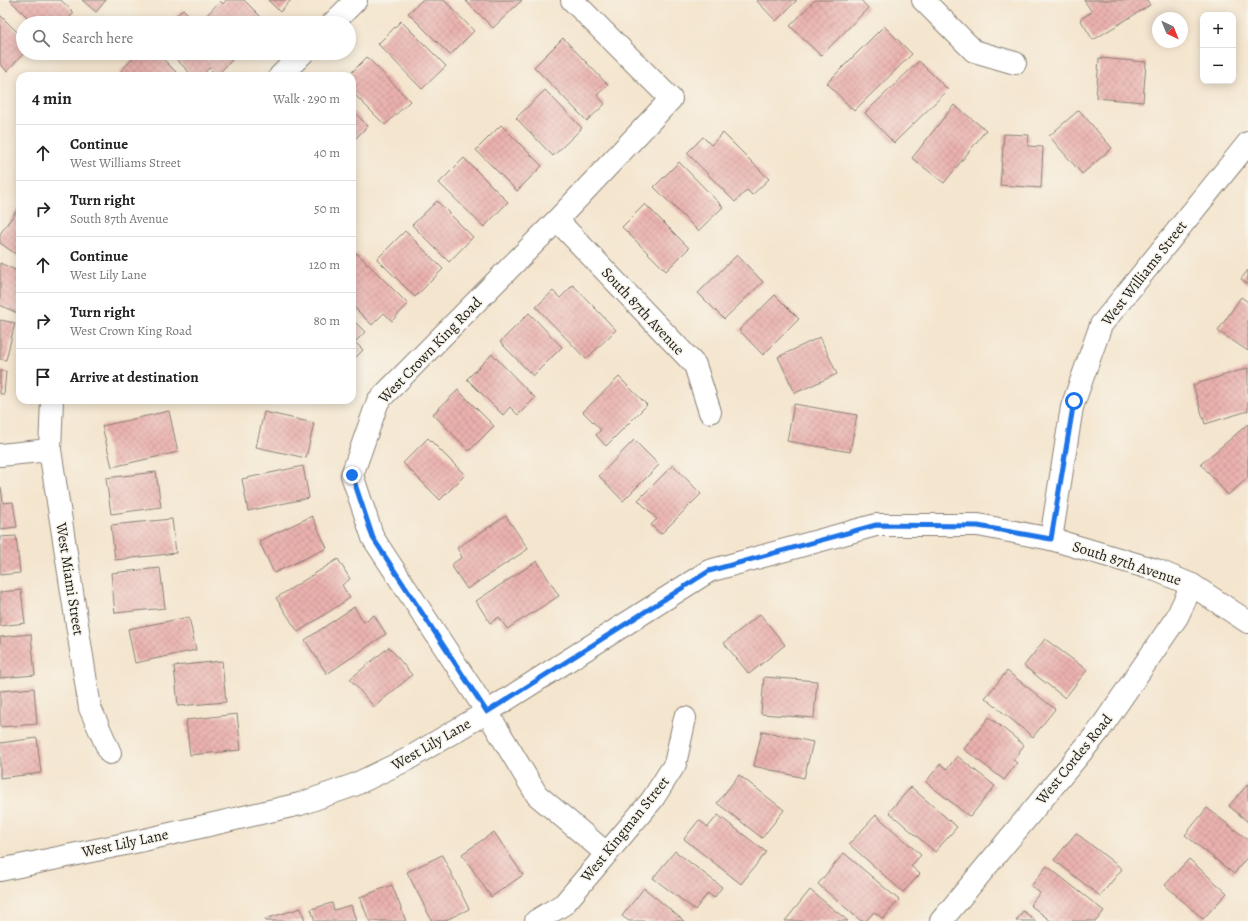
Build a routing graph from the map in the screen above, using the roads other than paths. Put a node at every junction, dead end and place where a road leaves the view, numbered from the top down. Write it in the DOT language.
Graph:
graph roads {
  1 [pos="356,0"];
  2 [pos="572,0"];
  3 [pos="923,0"];
  4 [pos="340,16"];
  5 [pos="296,60"];
  6 [pos="1015,63"];
  7 [pos="284,72"];
  8 [pos="1248,143"];
  9 [pos="557,220"];
  10 [pos="52,404"];
  11 [pos="710,412"];
  12 [pos="50,450"];
  13 [pos="0,455"];
  14 [pos="876,525"];
  15 [pos="1051,539"];
  16 [pos="1192,585"];
  17 [pos="1248,622"];
  18 [pos="487,712"];
  19 [pos="685,718"];
  20 [pos="110,753"];
  21 [pos="606,853"];
  22 [pos="0,870"];
  23 [pos="536,921"];
  24 [pos="941,921"];
  1 -- 4 [label="street"];
  2 -- 9 [label="street, West Crown King Road"];
  3 -- 6 [label="street"];
  5 -- 7 [label="street"];
  8 -- 15 [label="street, West Williams Street"];
  9 -- 11 [label="street, South 87th Avenue"];
  9 -- 18 [label="street, West Crown King Road"];
  10 -- 12 [label="street, West Miami Street"];
  12 -- 13 [label="street"];
  12 -- 20 [label="street, West Miami Street"];
  14 -- 15 [label="street, South 87th Avenue"];
  14 -- 18 [label="street, West Lily Lane"];
  15 -- 16 [label="street, South 87th Avenue"];
  16 -- 17 [label="street, South 87th Avenue"];
  16 -- 24 [label="street, West Cordes Road"];
  18 -- 21 [label="street, West Crown King Road"];
  18 -- 22 [label="street, West Lily Lane"];
  19 -- 21 [label="street, West Kingman Street"];
  21 -- 23 [label="street, West Kingman Street"];
}
